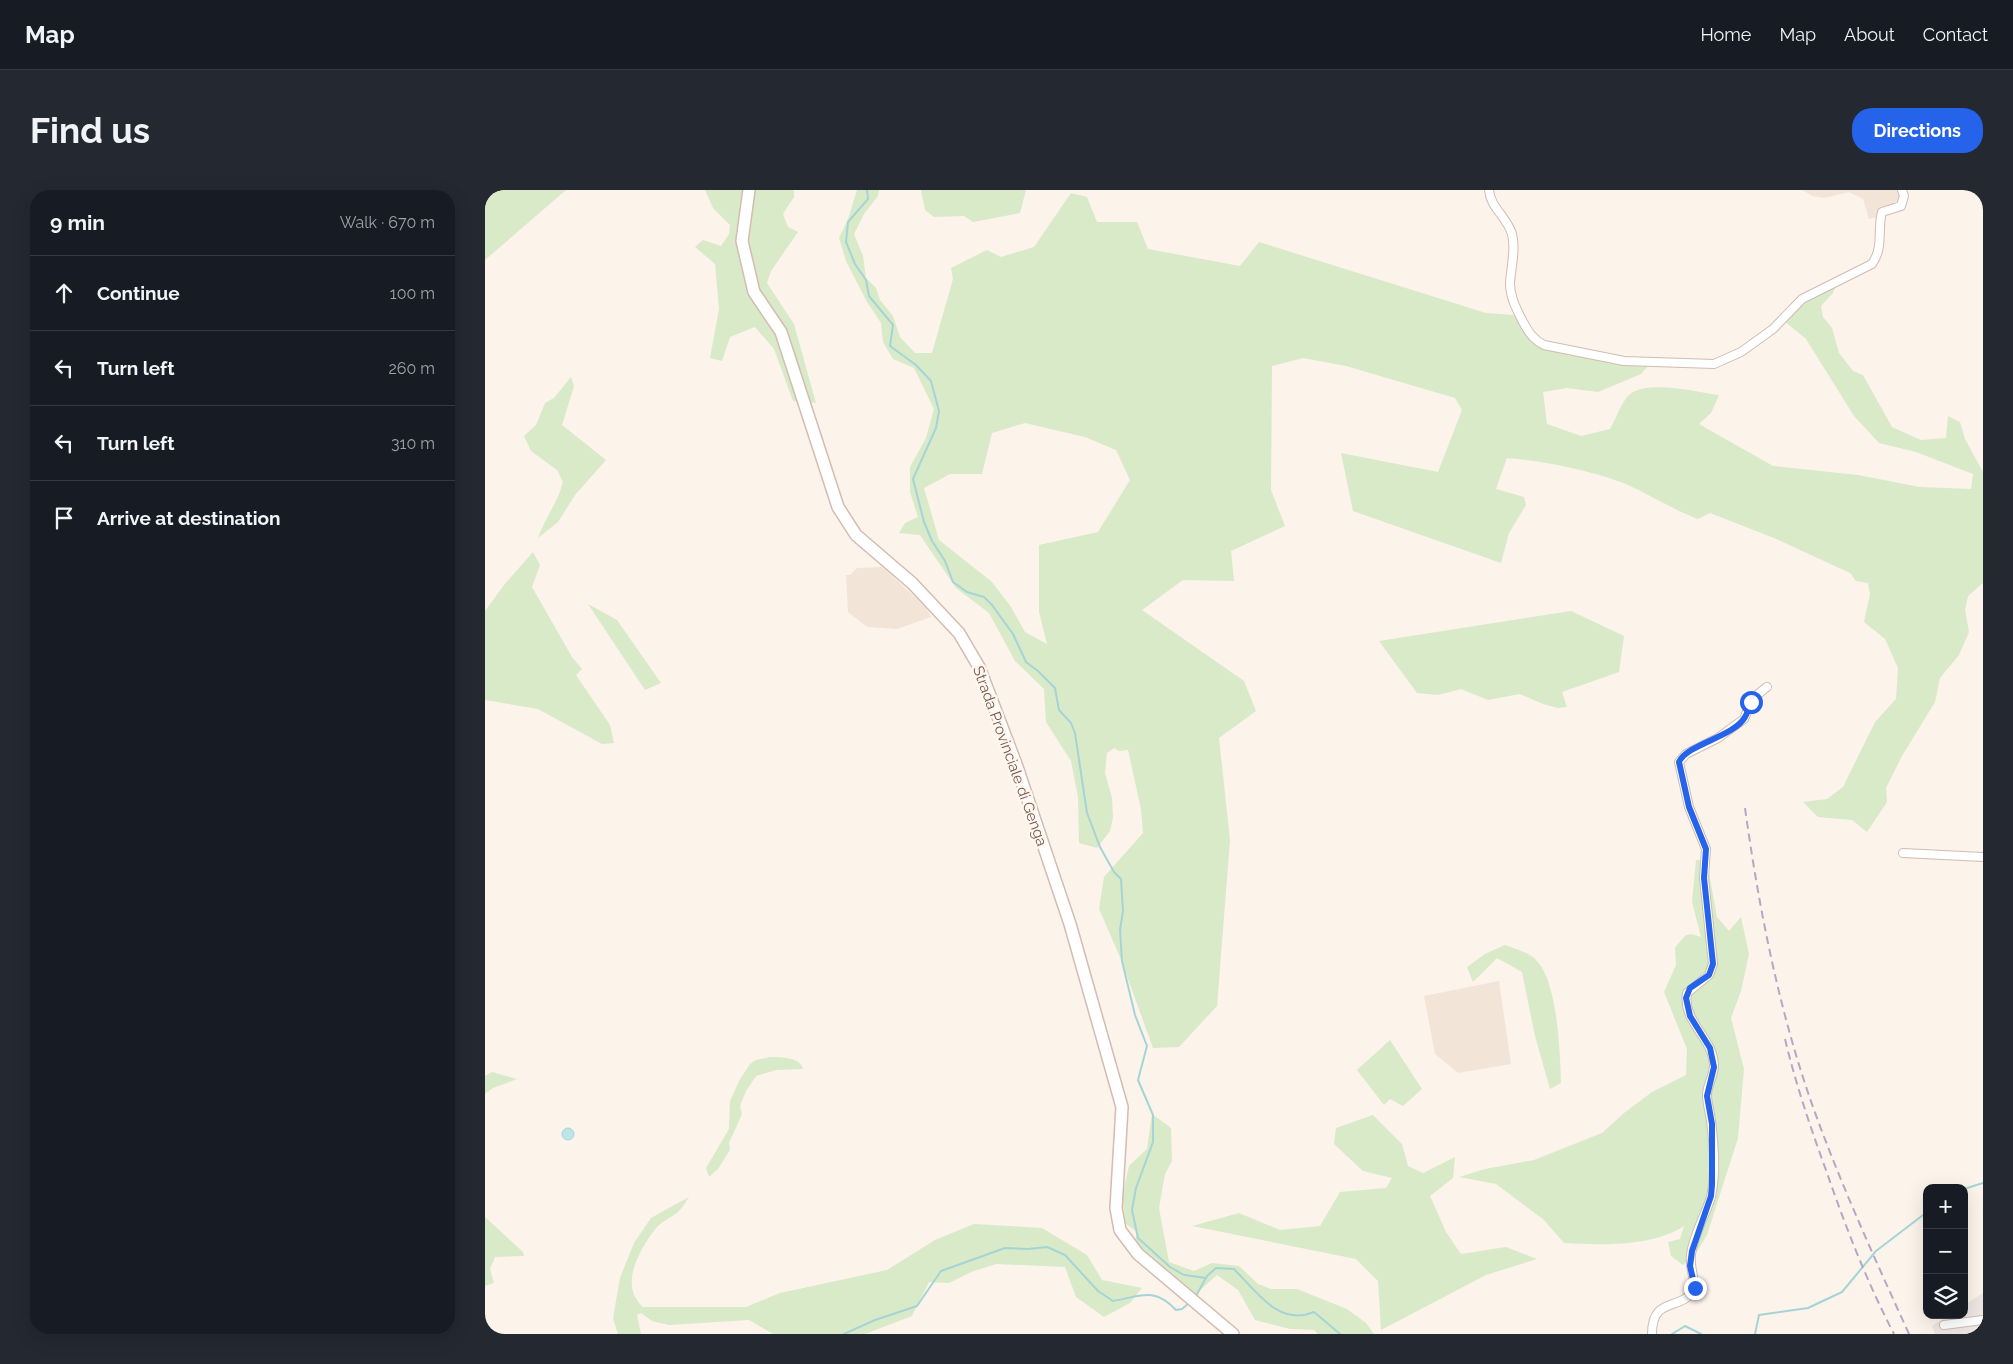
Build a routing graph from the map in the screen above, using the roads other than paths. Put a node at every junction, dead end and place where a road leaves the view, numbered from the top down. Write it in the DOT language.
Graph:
graph roads {
  1 [pos="749,190"];
  2 [pos="1489,190"];
  3 [pos="1901,190"];
  4 [pos="1767,687"];
  5 [pos="1903,853"];
  6 [pos="1983,857"];
  7 [pos="1983,1320"];
  8 [pos="1944,1325"];
  9 [pos="1233,1334"];
  10 [pos="1653,1334"];
  1 -- 9 [label="main road, Strada Provinciale di Genga"];
  2 -- 3 [label="street"];
  4 -- 10 [label="street"];
  5 -- 6 [label="street"];
  7 -- 8 [label="street"];
}
